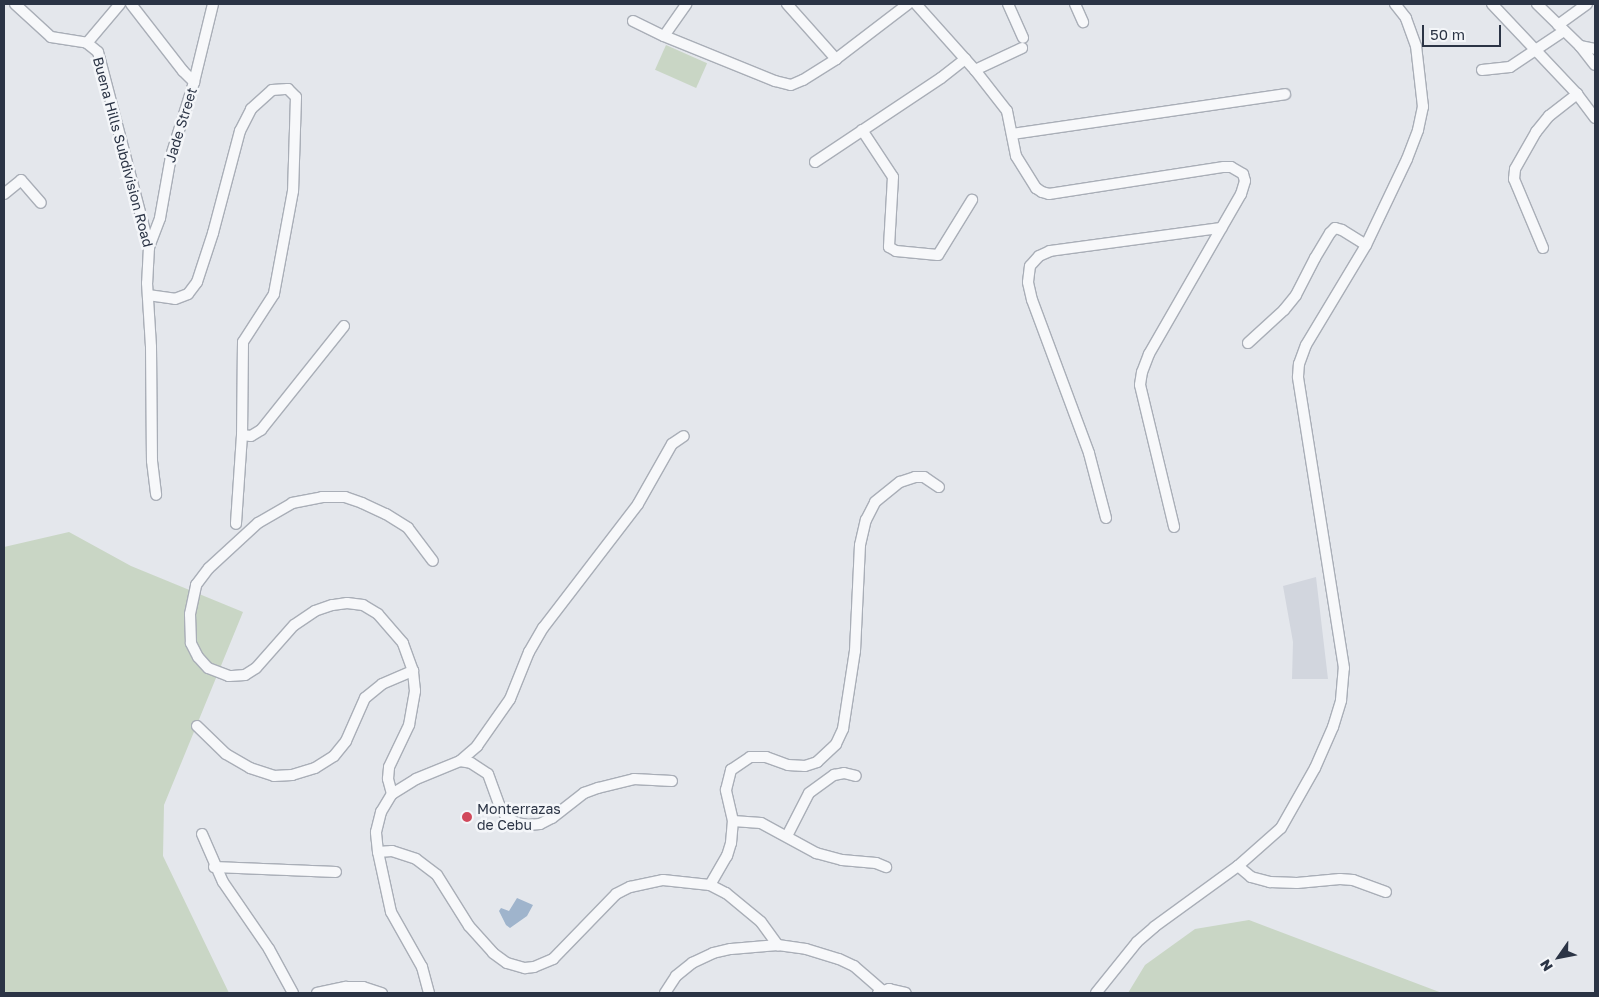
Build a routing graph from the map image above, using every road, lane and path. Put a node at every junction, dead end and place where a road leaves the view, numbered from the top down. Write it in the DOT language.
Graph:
graph roads {
  1 [pos="120,4"];
  2 [pos="131,4"];
  3 [pos="213,4"];
  4 [pos="686,4"];
  5 [pos="787,4"];
  6 [pos="908,4"];
  7 [pos="916,4"];
  8 [pos="1008,4"];
  9 [pos="1075,4"];
  10 [pos="1395,4"];
  11 [pos="1492,4"];
  12 [pos="1537,4"];
  13 [pos="1587,4"];
  14 [pos="22,6"];
  15 [pos="633,21"];
  16 [pos="1083,22"];
  17 [pos="1561,28"];
  18 [pos="664,36"];
  19 [pos="87,43"];
  20 [pos="1580,46"];
  21 [pos="1595,49"];
  22 [pos="1536,50"];
  23 [pos="836,59"];
  24 [pos="965,59"];
  25 [pos="1595,65"];
  26 [pos="975,70"];
  27 [pos="1482,70"];
  28 [pos="194,82"];
  29 [pos="1285,94"];
  30 [pos="1577,94"];
  31 [pos="1595,118"];
  32 [pos="862,130"];
  33 [pos="1012,134"];
  34 [pos="815,162"];
  35 [pos="4,194"];
  36 [pos="972,200"];
  37 [pos="41,203"];
  38 [pos="1221,228"];
  39 [pos="1366,245"];
  40 [pos="149,247"];
  41 [pos="1543,248"];
  42 [pos="148,295"];
  43 [pos="344,326"];
  44 [pos="1248,343"];
  45 [pos="242,435"];
  46 [pos="684,436"];
  47 [pos="939,487"];
  48 [pos="156,495"];
  49 [pos="1106,518"];
  50 [pos="236,524"];
  51 [pos="1174,527"];
  52 [pos="433,561"];
  53 [pos="413,671"];
  54 [pos="197,726"];
  55 [pos="460,761"];
  56 [pos="856,776"];
  57 [pos="672,781"];
  58 [pos="392,794"];
  59 [pos="733,821"];
  60 [pos="202,834"];
  61 [pos="787,836"];
  62 [pos="378,852"];
  63 [pos="1238,866"];
  64 [pos="214,867"];
  65 [pos="886,867"];
  66 [pos="336,872"];
  67 [pos="710,885"];
  68 [pos="1386,892"];
  69 [pos="778,945"];
  70 [pos="880,992"];
  71 [pos="293,993"];
  72 [pos="317,993"];
  73 [pos="382,993"];
  74 [pos="429,993"];
  75 [pos="665,993"];
  76 [pos="906,993"];
  77 [pos="1096,993"];
  1 -- 19 [label="street"];
  2 -- 28 [label="street"];
  3 -- 28 [label="street, Jade Street"];
  4 -- 18 [label="street"];
  5 -- 23 [label="street"];
  6 -- 23 [label="street"];
  7 -- 24 [label="street"];
  8 -- 26 [label="street"];
  9 -- 16 [label="street"];
  10 -- 39 [label="street"];
  11 -- 22 [label="street"];
  12 -- 17 [label="street"];
  13 -- 17 [label="street"];
  14 -- 19 [label="street"];
  15 -- 18 [label="street"];
  17 -- 20 [label="street"];
  17 -- 22 [label="street"];
  18 -- 23 [label="street"];
  19 -- 40 [label="street, Buena Hills Subdivision Road"];
  20 -- 21 [label="street"];
  20 -- 25 [label="street"];
  22 -- 27 [label="street"];
  22 -- 30 [label="street"];
  24 -- 26 [label="street"];
  24 -- 32 [label="street"];
  26 -- 33 [label="street"];
  28 -- 40 [label="street, Jade Street"];
  29 -- 33 [label="street"];
  30 -- 31 [label="street"];
  30 -- 41 [label="street"];
  32 -- 34 [label="street"];
  32 -- 36 [label="street"];
  33 -- 38 [label="street"];
  35 -- 37 [label="street"];
  38 -- 49 [label="street"];
  38 -- 51 [label="street"];
  39 -- 44 [label="street"];
  39 -- 63 [label="street"];
  40 -- 42 [label="street, Buena Hills Subdivision Road"];
  42 -- 45 [label="street"];
  42 -- 48 [label="street, Buena Hills Subdivision Road"];
  43 -- 45 [label="street"];
  45 -- 50 [label="street"];
  46 -- 55 [label="street"];
  47 -- 59 [label="street"];
  52 -- 53 [label="street"];
  53 -- 54 [label="street"];
  53 -- 58 [label="street"];
  55 -- 57 [label="street"];
  55 -- 58 [label="street"];
  56 -- 61 [label="street"];
  58 -- 62 [label="street"];
  59 -- 61 [label="street"];
  59 -- 67 [label="street"];
  60 -- 64 [label="street"];
  61 -- 65 [label="street"];
  62 -- 67 [label="street"];
  62 -- 74 [label="street"];
  63 -- 68 [label="street"];
  63 -- 77 [label="street"];
  64 -- 66 [label="street"];
  64 -- 71 [label="street"];
  67 -- 69 [label="street"];
  69 -- 70 [label="street"];
  69 -- 75 [label="street"];
  70 -- 76 [label="street"];
  72 -- 73 [label="street"];
}
